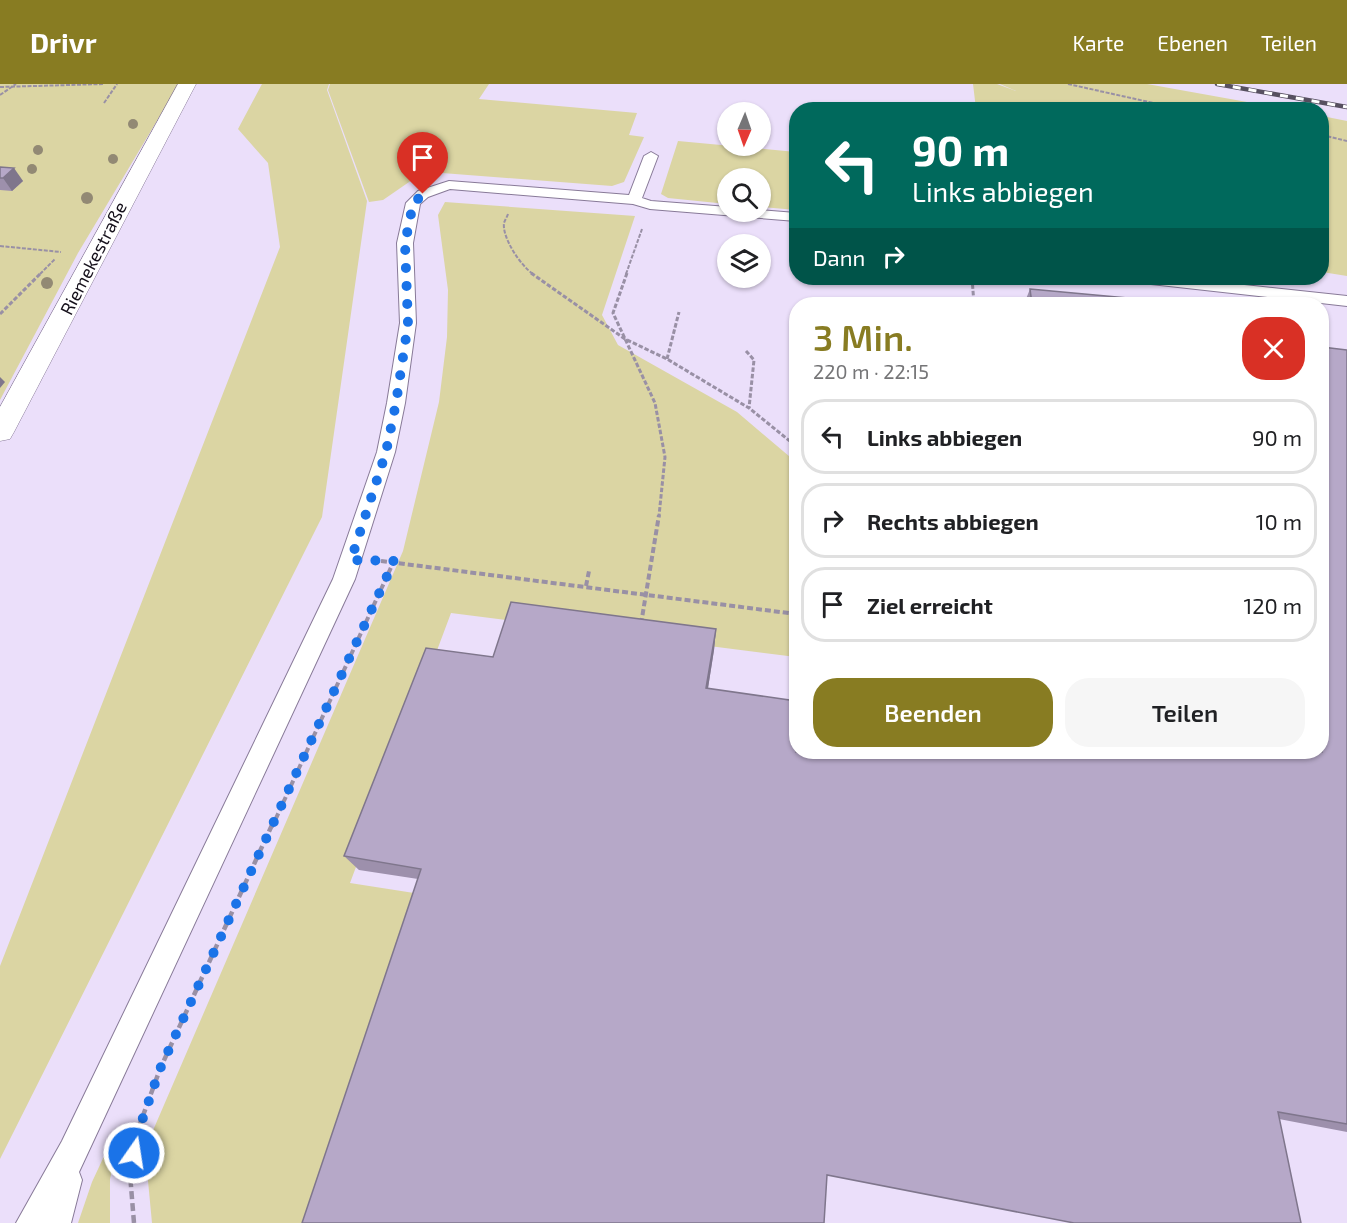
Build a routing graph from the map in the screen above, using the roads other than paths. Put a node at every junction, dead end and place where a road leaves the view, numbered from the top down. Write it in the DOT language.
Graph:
graph roads {
  1 [pos="187,84"];
  2 [pos="651,156"];
  3 [pos="642,203"];
  4 [pos="717,211"];
  5 [pos="771,215"];
  6 [pos="789,216"];
  7 [pos="1204,285"];
  8 [pos="1311,297"];
  9 [pos="1329,299"];
  10 [pos="1347,301"];
  11 [pos="0,432"];
  12 [pos="73,1152"];
  13 [pos="32,1223"];
  14 [pos="56,1223"];
  1 -- 11 [label="street, Riemekestraße"];
  2 -- 3 [label="lane"];
  3 -- 4 [label="lane"];
  3 -- 12 [label="lane"];
  5 -- 6 [label="lane"];
  7 -- 8 [label="lane"];
  9 -- 10 [label="lane"];
  12 -- 13 [label="lane"];
  12 -- 14 [label="lane"];
}
